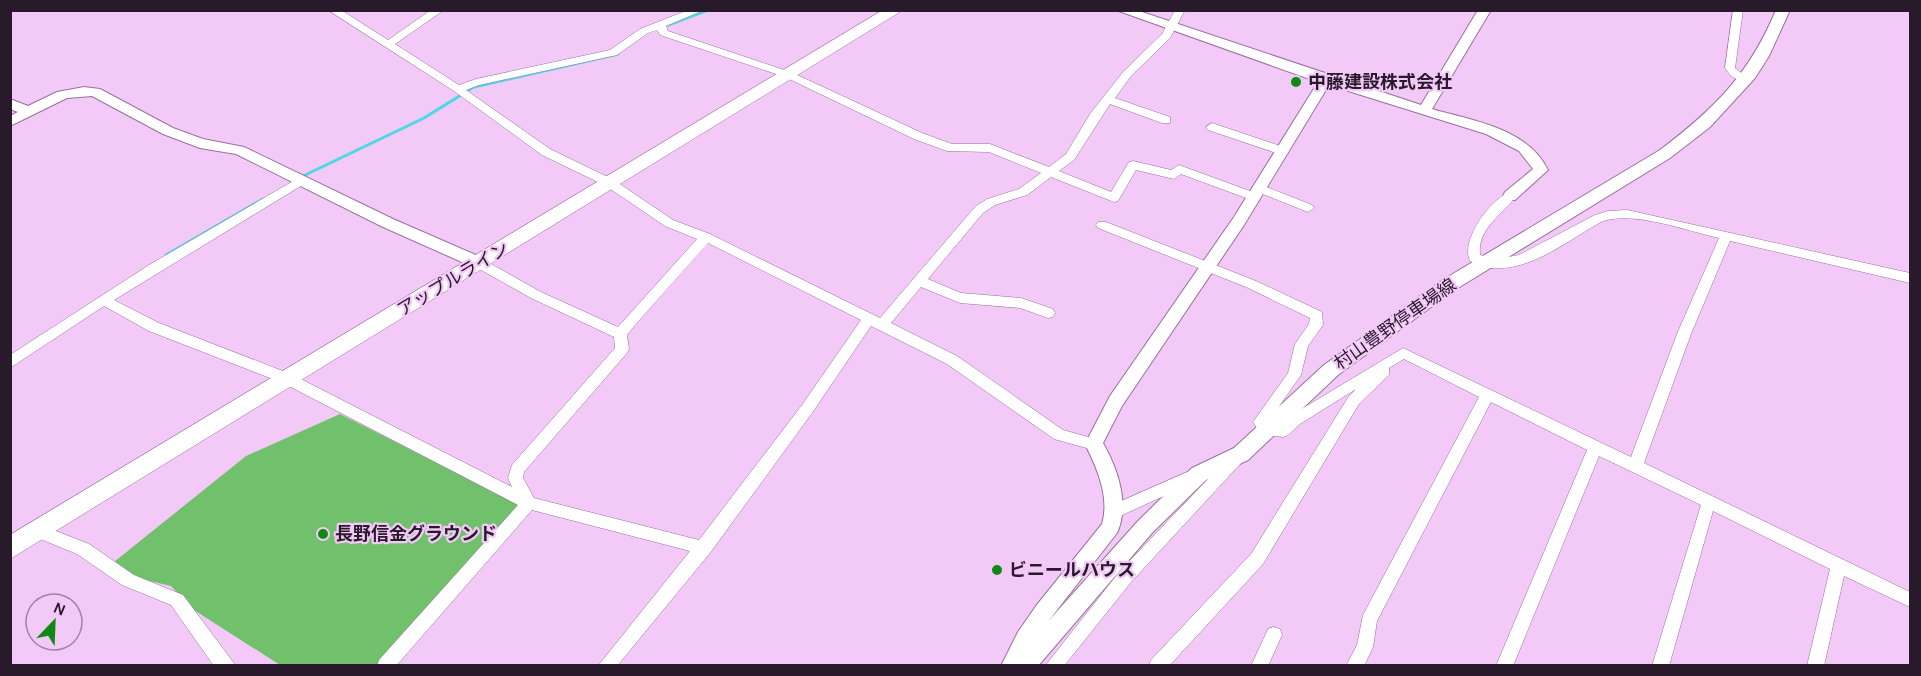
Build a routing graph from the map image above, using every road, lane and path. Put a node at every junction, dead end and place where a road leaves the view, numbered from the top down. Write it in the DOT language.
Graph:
graph roads {
  1 [pos="333,10"];
  2 [pos="439,10"];
  3 [pos="699,10"];
  4 [pos="895,10"];
  5 [pos="1122,10"];
  6 [pos="1180,10"];
  7 [pos="1485,10"];
  8 [pos="1738,10"];
  9 [pos="1783,10"];
  10 [pos="660,25"];
  11 [pos="1170,28"];
  12 [pos="387,45"];
  13 [pos="789,75"];
  14 [pos="1326,80"];
  15 [pos="1746,81"];
  16 [pos="458,89"];
  17 [pos="1108,99"];
  18 [pos="10,103"];
  19 [pos="1424,111"];
  20 [pos="29,112"];
  21 [pos="1166,120"];
  22 [pos="10,122"];
  23 [pos="1212,127"];
  24 [pos="1282,151"];
  25 [pos="1049,174"];
  26 [pos="300,181"];
  27 [pos="610,183"];
  28 [pos="1256,193"];
  29 [pos="1510,196"];
  30 [pos="1308,208"];
  31 [pos="1102,225"];
  32 [pos="1726,236"];
  33 [pos="706,237"];
  34 [pos="479,263"];
  35 [pos="1485,264"];
  36 [pos="1208,266"];
  37 [pos="1911,278"];
  38 [pos="919,281"];
  39 [pos="103,300"];
  40 [pos="1048,313"];
  41 [pos="875,323"];
  42 [pos="620,334"];
  43 [pos="1403,353"];
  44 [pos="10,363"];
  45 [pos="288,379"];
  46 [pos="1488,394"];
  47 [pos="1266,430"];
  48 [pos="1094,444"];
  49 [pos="1596,446"];
  50 [pos="1241,454"];
  51 [pos="1636,464"];
  52 [pos="1199,474"];
  53 [pos="1710,501"];
  54 [pos="529,503"];
  55 [pos="1115,511"];
  56 [pos="38,531"];
  57 [pos="11,546"];
  58 [pos="704,549"];
  59 [pos="1839,565"];
  60 [pos="1911,600"];
  61 [pos="1274,635"];
  62 [pos="228,666"];
  63 [pos="385,666"];
  64 [pos="606,666"];
  65 [pos="1011,666"];
  66 [pos="1023,666"];
  67 [pos="1053,666"];
  68 [pos="1157,666"];
  69 [pos="1259,666"];
  70 [pos="1354,666"];
  71 [pos="1504,666"];
  72 [pos="1660,666"];
  73 [pos="1815,666"];
  1 -- 12 [label="street"];
  2 -- 12 [label="street"];
  3 -- 10 [label="street"];
  4 -- 13 [label="highway, アップルライン"];
  5 -- 11 [label="street"];
  6 -- 11 [label="street"];
  7 -- 19 [label="street"];
  8 -- 15 [label="street"];
  9 -- 15 [label="main road, 村山豊野停車場線"];
  10 -- 13 [label="street"];
  10 -- 16 [label="street"];
  11 -- 14 [label="street"];
  11 -- 17 [label="street"];
  12 -- 16 [label="street"];
  13 -- 25 [label="street"];
  13 -- 27 [label="highway, アップルライン"];
  14 -- 19 [label="street"];
  14 -- 24 [label="street"];
  15 -- 35 [label="main road, 村山豊野停車場線"];
  16 -- 27 [label="street"];
  17 -- 21 [label="street"];
  17 -- 25 [label="street"];
  18 -- 20 [label="street"];
  19 -- 29 [label="street"];
  20 -- 22 [label="street"];
  20 -- 26 [label="street"];
  23 -- 24 [label="street"];
  24 -- 28 [label="street"];
  25 -- 28 [label="street"];
  25 -- 38 [label="street"];
  26 -- 34 [label="street"];
  26 -- 39 [label="street"];
  27 -- 33 [label="street"];
  27 -- 34 [label="highway, アップルライン"];
  28 -- 30 [label="street"];
  28 -- 36 [label="street"];
  29 -- 35 [label="street"];
  31 -- 36 [label="street"];
  32 -- 35 [label="street"];
  32 -- 37 [label="street"];
  32 -- 51 [label="street"];
  33 -- 41 [label="street"];
  33 -- 42 [label="street"];
  34 -- 42 [label="street"];
  34 -- 45 [label="highway, アップルライン"];
  35 -- 47 [label="main road, 村山豊野停車場線"];
  36 -- 47 [label="street"];
  36 -- 48 [label="street"];
  38 -- 40 [label="street"];
  38 -- 41 [label="street"];
  39 -- 44 [label="street"];
  39 -- 45 [label="street"];
  41 -- 48 [label="street"];
  41 -- 58 [label="street"];
  42 -- 54 [label="street"];
  43 -- 46 [label="street"];
  43 -- 47 [label="street"];
  43 -- 68 [label="street"];
  45 -- 54 [label="street"];
  45 -- 56 [label="highway, アップルライン"];
  46 -- 49 [label="street"];
  46 -- 70 [label="street"];
  47 -- 50 [label="main road, 村山豊野停車場線"];
  48 -- 55 [label="street"];
  49 -- 51 [label="street"];
  49 -- 71 [label="street"];
  50 -- 52 [label="main road, 村山豊野停車場線"];
  50 -- 67 [label="street"];
  51 -- 53 [label="street"];
  52 -- 55 [label="street"];
  52 -- 66 [label="main road, 村山豊野停車場線"];
  53 -- 59 [label="street"];
  53 -- 72 [label="street"];
  54 -- 58 [label="street"];
  54 -- 63 [label="street"];
  55 -- 65 [label="street"];
  56 -- 57 [label="highway, アップルライン"];
  56 -- 62 [label="street"];
  58 -- 64 [label="street"];
  59 -- 60 [label="street"];
  59 -- 73 [label="street"];
  61 -- 69 [label="street"];
}
